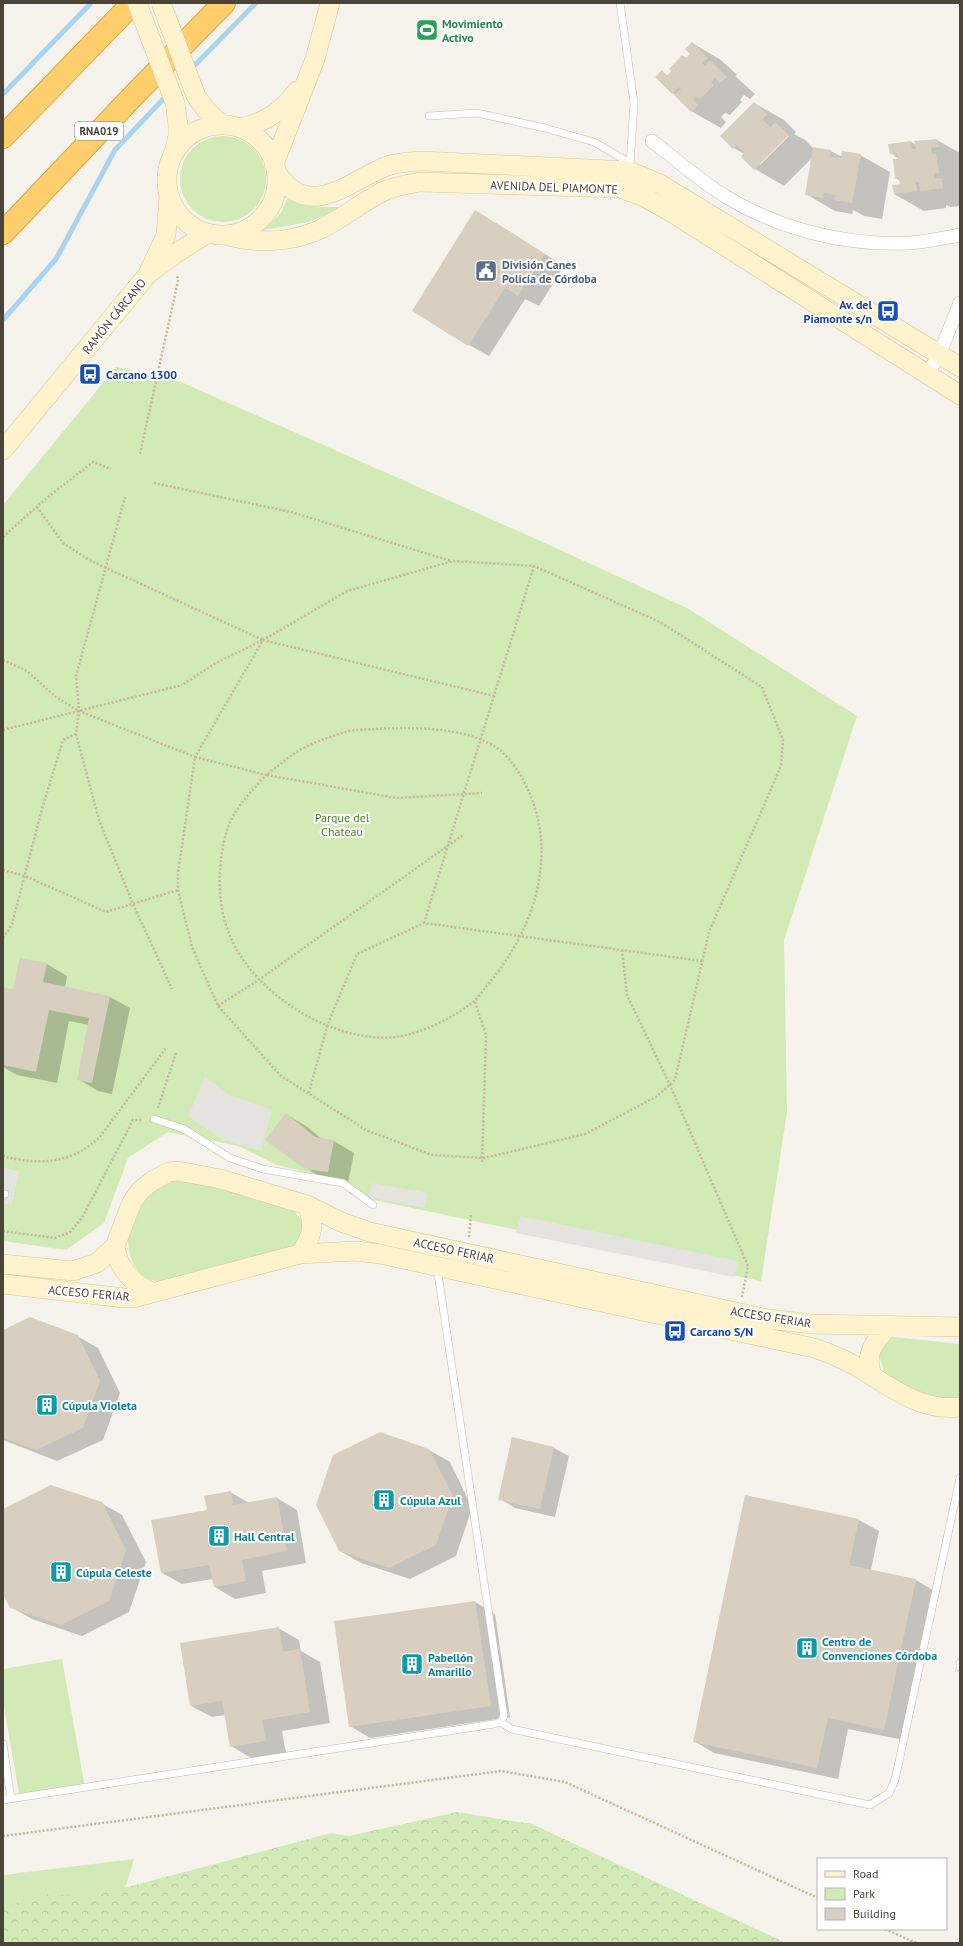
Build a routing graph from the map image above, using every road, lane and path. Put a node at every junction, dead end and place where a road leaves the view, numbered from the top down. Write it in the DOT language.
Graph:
graph roads {
  1 [pos="133,3"];
  2 [pos="138,3"];
  3 [pos="161,3"];
  4 [pos="224,3"];
  5 [pos="330,3"];
  6 [pos="620,3"];
  7 [pos="307,79"];
  8 [pos="429,116"];
  9 [pos="231,126"];
  10 [pos="3,137"];
  11 [pos="652,141"];
  12 [pos="174,153"];
  13 [pos="276,169"];
  14 [pos="630,177"];
  15 [pos="169,196"];
  16 [pos="3,233"];
  17 [pos="216,234"];
  18 [pos="960,235"];
  19 [pos="175,254"];
  20 [pos="148,274"];
  21 [pos="960,303"];
  22 [pos="939,355"];
  23 [pos="960,368"];
  24 [pos="927,374"];
  25 [pos="960,395"];
  26 [pos="3,450"];
  27 [pos="140,454"];
  28 [pos="111,469"];
  29 [pos="154,483"];
  30 [pos="125,497"];
  31 [pos="36,507"];
  32 [pos="3,537"];
  33 [pos="453,561"];
  34 [pos="534,566"];
  35 [pos="106,568"];
  36 [pos="264,640"];
  37 [pos="3,660"];
  38 [pos="494,696"];
  39 [pos="79,710"];
  40 [pos="3,730"];
  41 [pos="76,734"];
  42 [pos="481,740"];
  43 [pos="195,757"];
  44 [pos="266,775"];
  45 [pos="482,793"];
  46 [pos="464,794"];
  47 [pos="463,835"];
  48 [pos="448,846"];
  49 [pos="3,870"];
  50 [pos="25,876"];
  51 [pos="178,890"];
  52 [pos="133,904"];
  53 [pos="424,923"];
  54 [pos="521,936"];
  55 [pos="3,938"];
  56 [pos="622,950"];
  57 [pos="702,961"];
  58 [pos="260,979"];
  59 [pos="172,989"];
  60 [pos="474,1002"];
  61 [pos="218,1006"];
  62 [pos="327,1026"];
  63 [pos="166,1048"];
  64 [pos="176,1053"];
  65 [pos="670,1085"];
  66 [pos="309,1093"];
  67 [pos="154,1119"];
  68 [pos="3,1156"];
  69 [pos="484,1158"];
  70 [pos="482,1164"];
  71 [pos="308,1205"];
  72 [pos="373,1205"];
  73 [pos="3,1231"];
  74 [pos="115,1246"];
  75 [pos="300,1254"];
  76 [pos="3,1264"];
  77 [pos="437,1266"];
  78 [pos="3,1284"];
  79 [pos="152,1293"];
  80 [pos="739,1313"];
  81 [pos="889,1326"];
  82 [pos="960,1327"];
  83 [pos="873,1377"];
  84 [pos="960,1407"];
  85 [pos="960,1480"];
  86 [pos="960,1664"];
  87 [pos="960,1667"];
  88 [pos="500,1722"];
  89 [pos="3,1744"];
  90 [pos="11,1799"];
  91 [pos="3,1800"];
  92 [pos="3,1836"];
  93 [pos="817,1898"];
  94 [pos="887,1930"];
  95 [pos="916,1943"];
  1 -- 10 [label="highway"];
  2 -- 12 [label="main road, bridge"];
  3 -- 9 [label="main road, bridge"];
  4 -- 16 [label="highway, RNA019"];
  5 -- 7 [label="main road"];
  6 -- 14 [label="lane"];
  7 -- 9 [label="main road"];
  7 -- 13 [label="main road"];
  8 -- 14 [label="lane"];
  9 -- 12 [label="main road"];
  9 -- 13 [label="main road"];
  11 -- 18 [label="street"];
  12 -- 15 [label="main road"];
  13 -- 14 [label="main road, AVENIDA DEL PIAMONTE"];
  13 -- 17 [label="main road"];
  14 -- 17 [label="main road, AVENIDA DEL PIAMONTE"];
  14 -- 22 [label="main road, AVENIDA DEL PIAMONTE"];
  14 -- 24 [label="main road, AVENIDA DEL PIAMONTE"];
  15 -- 17 [label="main road"];
  15 -- 20 [label="main road, RAMÓN CÁRCANO"];
  17 -- 19 [label="main road, RAMÓN CÁRCANO"];
  19 -- 20 [label="main road, RAMÓN CÁRCANO"];
  19 -- 27 [label="path"];
  20 -- 26 [label="main road, RAMÓN CÁRCANO"];
  21 -- 22 [label="street"];
  22 -- 23 [label="main road, AVENIDA DEL PIAMONTE"];
  22 -- 24 [label="street"];
  24 -- 25 [label="main road, AVENIDA DEL PIAMONTE"];
  28 -- 31 [label="path"];
  29 -- 33 [label="path"];
  30 -- 35 [label="path"];
  31 -- 32 [label="path"];
  31 -- 35 [label="path"];
  33 -- 34 [label="path"];
  33 -- 36 [label="path"];
  34 -- 38 [label="path"];
  34 -- 57 [label="path"];
  35 -- 36 [label="path"];
  35 -- 39 [label="path"];
  36 -- 38 [label="path"];
  36 -- 40 [label="path, bridge"];
  36 -- 43 [label="path"];
  37 -- 39 [label="path"];
  38 -- 42 [label="path"];
  39 -- 41 [label="path"];
  39 -- 43 [label="path"];
  41 -- 50 [label="path"];
  41 -- 52 [label="path"];
  42 -- 44 [label="path"];
  42 -- 46 [label="path"];
  42 -- 54 [label="path"];
  43 -- 44 [label="path"];
  43 -- 51 [label="path"];
  44 -- 46 [label="path"];
  44 -- 58 [label="path"];
  45 -- 46 [label="path"];
  46 -- 48 [label="path"];
  47 -- 48 [label="path"];
  48 -- 53 [label="path"];
  48 -- 58 [label="path"];
  49 -- 50 [label="path"];
  50 -- 52 [label="path"];
  50 -- 55 [label="path"];
  51 -- 52 [label="path"];
  51 -- 61 [label="path"];
  52 -- 59 [label="path"];
  53 -- 54 [label="path"];
  53 -- 62 [label="path"];
  54 -- 56 [label="path"];
  54 -- 60 [label="path"];
  56 -- 57 [label="path"];
  56 -- 65 [label="path"];
  57 -- 65 [label="path"];
  58 -- 61 [label="path"];
  58 -- 62 [label="path"];
  60 -- 62 [label="path"];
  60 -- 69 [label="path"];
  61 -- 66 [label="path"];
  62 -- 66 [label="path"];
  63 -- 68 [label="path"];
  64 -- 67 [label="path"];
  65 -- 69 [label="path"];
  65 -- 80 [label="path"];
  66 -- 69 [label="path"];
  67 -- 72 [label="lane"];
  67 -- 73 [label="path"];
  69 -- 70 [label="path"];
  71 -- 74 [label="main road, ACCESO FERIAR"];
  71 -- 75 [label="main road"];
  71 -- 80 [label="main road, ACCESO FERIAR"];
  74 -- 76 [label="main road, ACCESO FERIAR"];
  74 -- 79 [label="main road"];
  75 -- 77 [label="main road, ACCESO FERIAR"];
  75 -- 79 [label="main road, ACCESO FERIAR"];
  77 -- 83 [label="main road, ACCESO FERIAR"];
  77 -- 88 [label="lane"];
  78 -- 79 [label="main road, ACCESO FERIAR"];
  80 -- 81 [label="main road, ACCESO FERIAR"];
  81 -- 82 [label="main road, ACCESO FERIAR"];
  81 -- 83 [label="main road"];
  83 -- 84 [label="main road, ACCESO FERIAR"];
  85 -- 88 [label="lane"];
  86 -- 87 [label="lane"];
  88 -- 90 [label="lane"];
  89 -- 90 [label="lane"];
  90 -- 91 [label="lane"];
  92 -- 93 [label="path"];
  94 -- 95 [label="path"];
}
